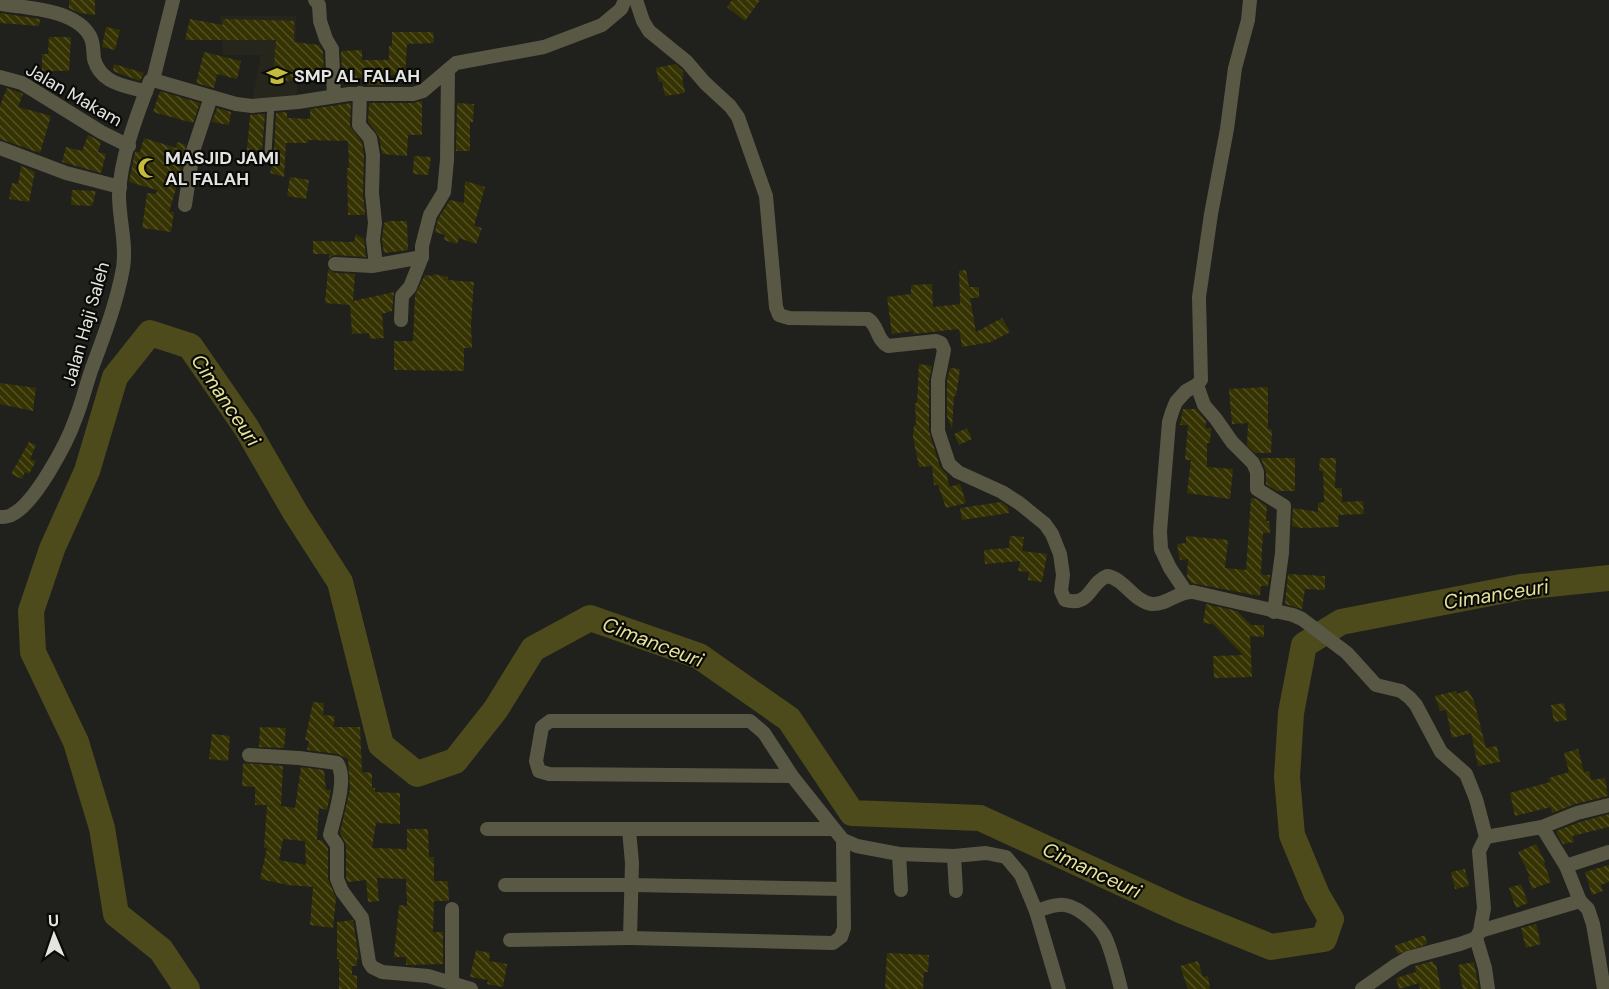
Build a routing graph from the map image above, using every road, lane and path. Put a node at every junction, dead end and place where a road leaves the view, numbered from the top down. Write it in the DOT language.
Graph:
graph roads {
  1 [pos="173,0"];
  2 [pos="315,0"];
  3 [pos="625,0"];
  4 [pos="636,0"];
  5 [pos="1250,0"];
  6 [pos="0,4"];
  7 [pos="448,70"];
  8 [pos="0,77"];
  9 [pos="149,86"];
  10 [pos="360,93"];
  11 [pos="334,96"];
  12 [pos="211,97"];
  13 [pos="271,104"];
  14 [pos="129,146"];
  15 [pos="0,148"];
  16 [pos="268,153"];
  17 [pos="120,187"];
  18 [pos="185,205"];
  19 [pos="422,257"];
  20 [pos="335,264"];
  21 [pos="376,265"];
  22 [pos="401,320"];
  23 [pos="1197,385"];
  24 [pos="0,518"];
  25 [pos="1186,592"];
  26 [pos="1274,612"];
  27 [pos="249,755"];
  28 [pos="792,776"];
  29 [pos="1609,805"];
  30 [pos="1542,827"];
  31 [pos="487,829"];
  32 [pos="629,830"];
  33 [pos="838,835"];
  34 [pos="1486,837"];
  35 [pos="1609,852"];
  36 [pos="899,854"];
  37 [pos="954,856"];
  38 [pos="1566,866"];
  39 [pos="506,885"];
  40 [pos="632,885"];
  41 [pos="843,889"];
  42 [pos="901,890"];
  43 [pos="956,891"];
  44 [pos="1580,901"];
  45 [pos="452,909"];
  46 [pos="1036,911"];
  47 [pos="1478,934"];
  48 [pos="630,938"];
  49 [pos="510,940"];
  50 [pos="452,983"];
  51 [pos="471,989"];
  52 [pos="1059,989"];
  53 [pos="1121,989"];
  54 [pos="1362,989"];
  55 [pos="1488,989"];
  56 [pos="1604,989"];
  1 -- 9 [label="street, Jalan Haji Saleh"];
  2 -- 11 [label="street"];
  3 -- 7 [label="street"];
  4 -- 25 [label="street"];
  5 -- 23 [label="street"];
  6 -- 9 [label="street"];
  7 -- 10 [label="street"];
  7 -- 19 [label="street"];
  8 -- 14 [label="street, Jalan Makam"];
  9 -- 12 [label="street"];
  9 -- 14 [label="street, Jalan Haji Saleh"];
  10 -- 11 [label="street"];
  10 -- 21 [label="street"];
  11 -- 13 [label="street"];
  12 -- 13 [label="street"];
  12 -- 18 [label="street"];
  13 -- 16 [label="lane"];
  14 -- 17 [label="street, Jalan Haji Saleh"];
  15 -- 17 [label="street"];
  17 -- 24 [label="street, Jalan Haji Saleh"];
  19 -- 21 [label="street"];
  19 -- 22 [label="street"];
  20 -- 21 [label="street"];
  23 -- 25 [label="street"];
  23 -- 26 [label="street"];
  25 -- 26 [label="street"];
  26 -- 34 [label="street"];
  27 -- 50 [label="street"];
  28 -- 28 [label="street"];
  28 -- 33 [label="street"];
  29 -- 30 [label="street"];
  30 -- 34 [label="street"];
  30 -- 38 [label="street"];
  31 -- 32 [label="street"];
  32 -- 33 [label="street"];
  32 -- 40 [label="street"];
  33 -- 36 [label="street"];
  33 -- 41 [label="street"];
  34 -- 47 [label="street"];
  35 -- 38 [label="street"];
  36 -- 37 [label="street"];
  36 -- 42 [label="street"];
  37 -- 43 [label="street"];
  37 -- 46 [label="street"];
  38 -- 44 [label="street"];
  39 -- 40 [label="street"];
  40 -- 41 [label="street"];
  40 -- 48 [label="street"];
  41 -- 48 [label="street"];
  44 -- 47 [label="street"];
  44 -- 56 [label="street"];
  45 -- 50 [label="street"];
  46 -- 52 [label="street"];
  46 -- 53 [label="street"];
  47 -- 54 [label="street"];
  47 -- 55 [label="street"];
  48 -- 49 [label="street"];
  50 -- 51 [label="street"];
}
